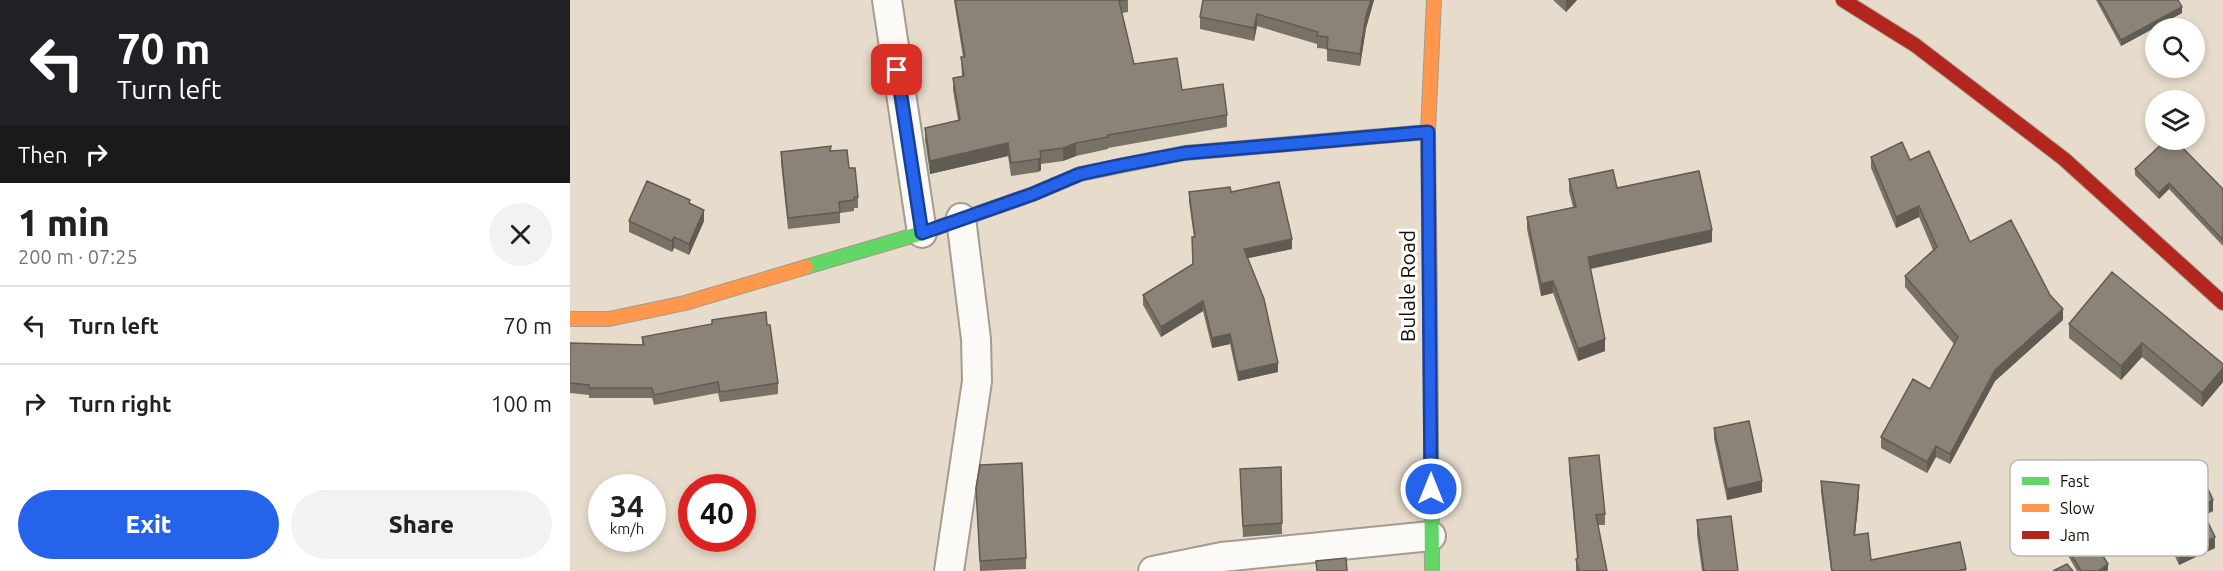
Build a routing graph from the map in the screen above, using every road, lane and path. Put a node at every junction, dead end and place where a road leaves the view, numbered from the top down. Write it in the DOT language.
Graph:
graph roads {
  1 [pos="887,0"];
  2 [pos="1434,0"];
  3 [pos="1843,0"];
  4 [pos="1428,132"];
  5 [pos="961,218"];
  6 [pos="922,233"];
  7 [pos="2223,303"];
  8 [pos="570,319"];
  9 [pos="1431,536"];
  10 [pos="949,571"];
  11 [pos="1153,571"];
  12 [pos="1432,571"];
  1 -- 6 [label="street"];
  2 -- 4 [label="street, Bulale Road"];
  3 -- 7 [label="street"];
  4 -- 5 [label="street"];
  4 -- 9 [label="street, Bulale Road"];
  5 -- 6 [label="street"];
  5 -- 10 [label="street"];
  6 -- 8 [label="street"];
  9 -- 11 [label="street"];
  9 -- 12 [label="street, Bulale Road"];
}
